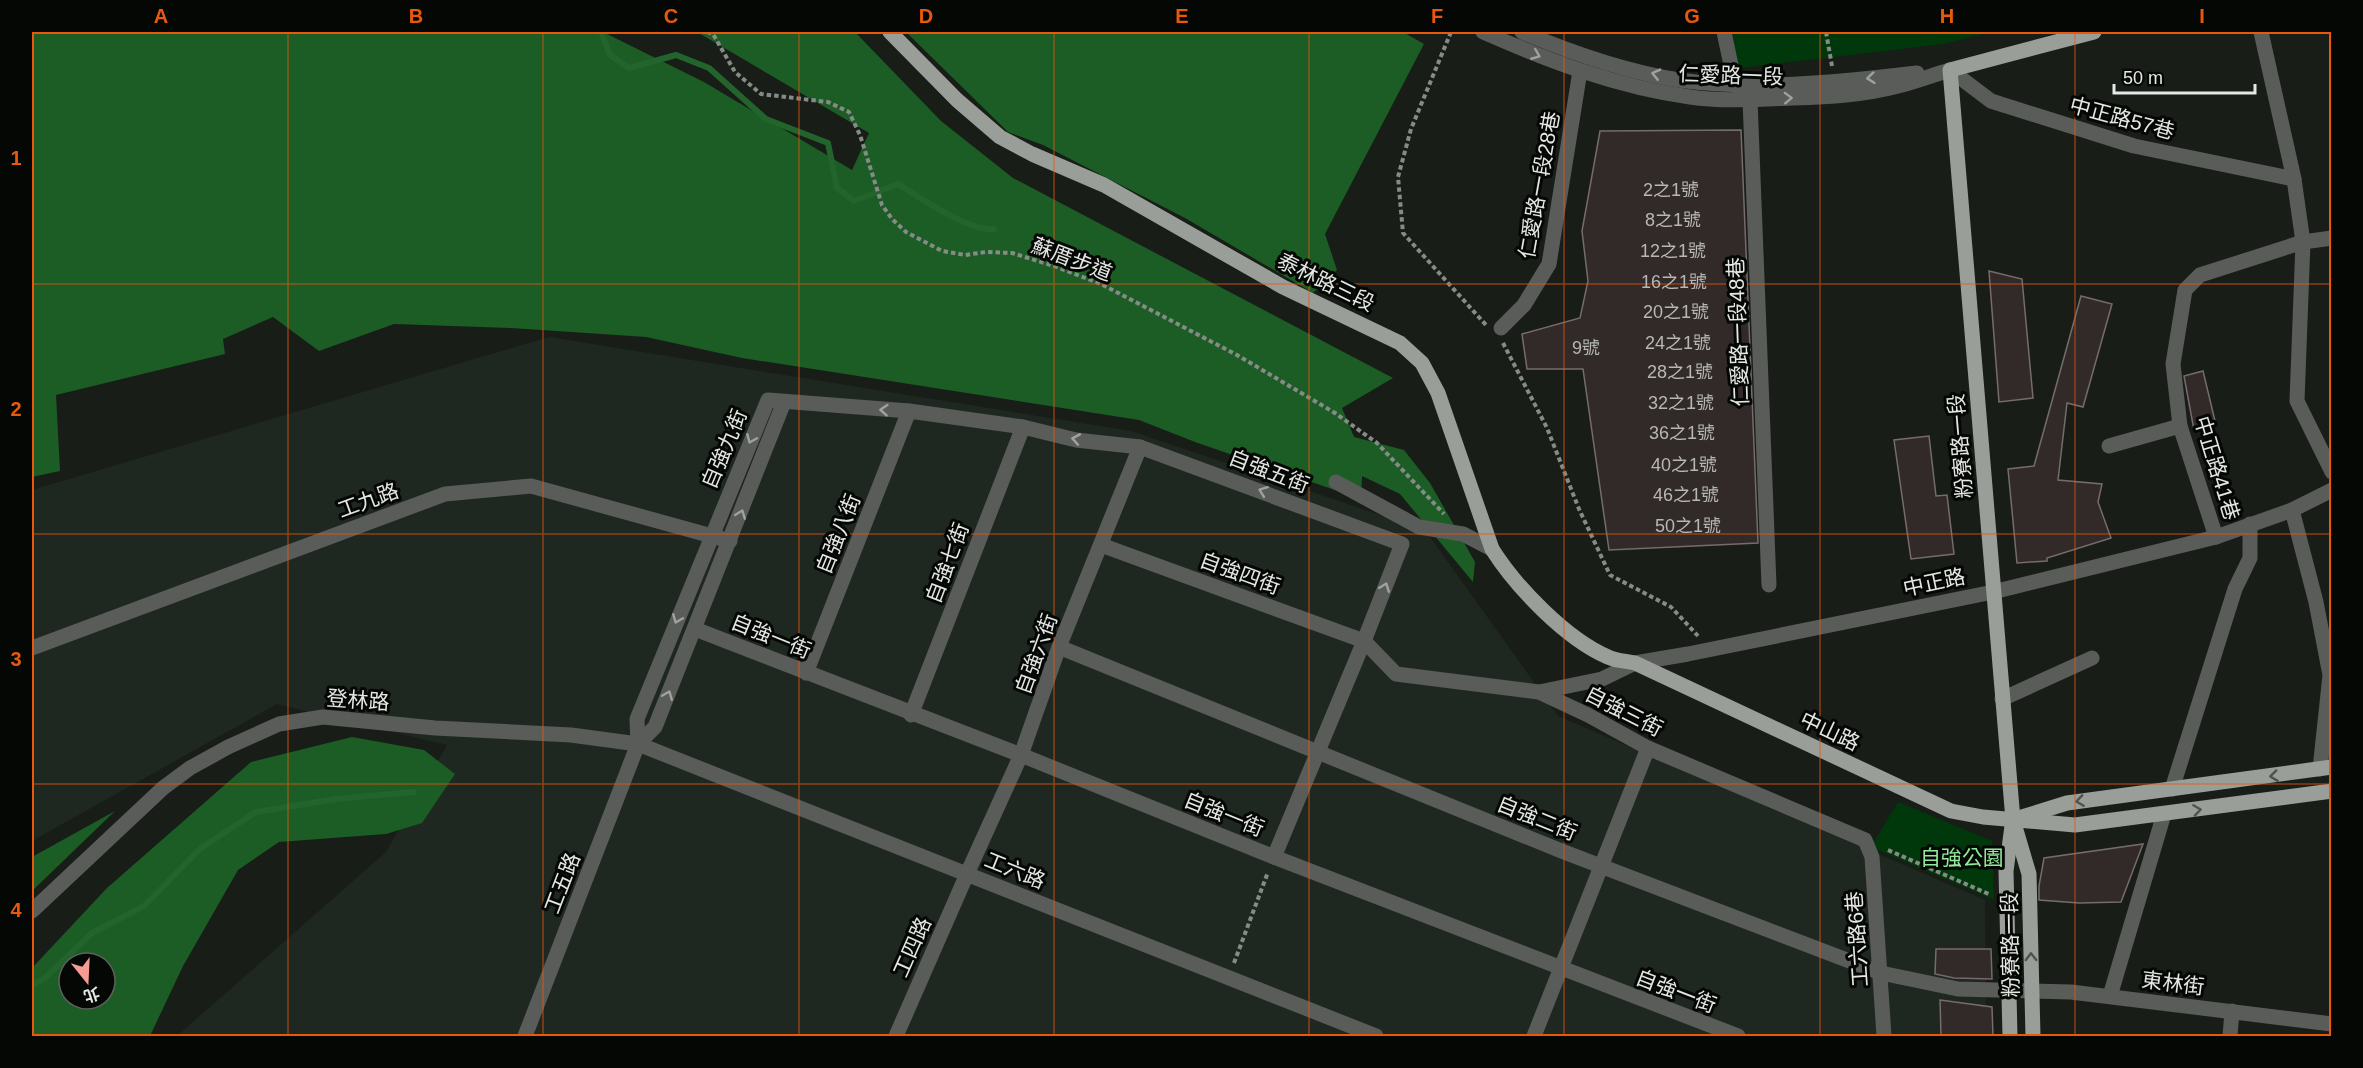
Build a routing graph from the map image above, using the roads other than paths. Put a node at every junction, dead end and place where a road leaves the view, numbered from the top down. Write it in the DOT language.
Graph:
graph roads {
  1 [pos="890,32"];
  2 [pos="1483,32"];
  3 [pos="1522,32"];
  4 [pos="1724,32"];
  5 [pos="2092,32"];
  6 [pos="2261,32"];
  7 [pos="1950,70"];
  8 [pos="1580,71"];
  9 [pos="1735,84"];
  10 [pos="1750,100"];
  11 [pos="2294,179"];
  12 [pos="2331,238"];
  13 [pos="2303,242"];
  14 [pos="1495,330"];
  15 [pos="784,402"];
  16 [pos="909,411"];
  17 [pos="2180,426"];
  18 [pos="1023,427"];
  19 [pos="2109,446"];
  20 [pos="1140,447"];
  21 [pos="2331,472"];
  22 [pos="1336,482"];
  23 [pos="2331,490"];
  24 [pos="2292,510"];
  25 [pos="2250,524"];
  26 [pos="710,536"];
  27 [pos="2216,537"];
  28 [pos="730,542"];
  29 [pos="1101,545"];
  30 [pos="1492,549"];
  31 [pos="1769,585"];
  32 [pos="1993,592"];
  33 [pos="695,629"];
  34 [pos="1364,641"];
  35 [pos="1059,647"];
  36 [pos="32,648"];
  37 [pos="2092,658"];
  38 [pos="1635,663"];
  39 [pos="806,673"];
  40 [pos="1539,692"];
  41 [pos="2002,699"];
  42 [pos="912,715"];
  43 [pos="638,744"];
  44 [pos="1648,748"];
  45 [pos="1318,752"];
  46 [pos="1021,755"];
  47 [pos="2326,768"];
  48 [pos="2172,789"];
  49 [pos="2331,791"];
  50 [pos="2164,814"];
  51 [pos="2013,820"];
  52 [pos="1865,840"];
  53 [pos="1274,857"];
  54 [pos="1601,867"];
  55 [pos="967,874"];
  56 [pos="32,912"];
  57 [pos="1561,969"];
  58 [pos="1881,973"];
  59 [pos="2008,992"];
  60 [pos="2031,992"];
  61 [pos="2110,996"];
  62 [pos="2232,1011"];
  63 [pos="2331,1024"];
  64 [pos="525,1036"];
  65 [pos="896,1036"];
  66 [pos="1376,1036"];
  67 [pos="1534,1036"];
  68 [pos="1738,1036"];
  69 [pos="1884,1036"];
  70 [pos="2010,1036"];
  71 [pos="2033,1036"];
  72 [pos="2230,1036"];
  1 -- 30 [label="main road, 泰林路三段"];
  2 -- 8 [label="street, 仁愛路一段, one-way"];
  9 -- 3 [label="street, 仁愛路一段, one-way"];
  4 -- 9 [label="street"];
  5 -- 7 [label="main road, 仁愛路一段"];
  6 -- 11 [label="street"];
  7 -- 9 [label="street, 仁愛路一段, one-way"];
  10 -- 7 [label="street, 仁愛路一段, one-way"];
  7 -- 11 [label="street, 中正路57巷"];
  7 -- 32 [label="main road, 粉寮路一段"];
  8 -- 10 [label="street, 仁愛路一段"];
  8 -- 14 [label="street, 仁愛路一段28巷"];
  9 -- 10 [label="street"];
  10 -- 31 [label="street, 仁愛路一段48巷"];
  11 -- 13 [label="street"];
  12 -- 13 [label="street, 中正路41巷"];
  13 -- 17 [label="street, 中正路41巷"];
  13 -- 21 [label="street"];
  16 -- 15 [label="street, 自強五街, one-way"];
  15 -- 26 [label="street, 自強九街, one-way"];
  28 -- 15 [label="street, 自強九街, one-way"];
  16 -- 18 [label="street, 自強五街"];
  16 -- 39 [label="street, 自強八街"];
  17 -- 19 [label="street"];
  17 -- 27 [label="street, 中正路41巷"];
  20 -- 18 [label="street, 自強五街, one-way"];
  18 -- 42 [label="street, 自強七街"];
  20 -- 29 [label="street, 自強六街"];
  34 -- 20 [label="street, 自強五街, one-way"];
  22 -- 30 [label="street"];
  23 -- 24 [label="street, 中正路"];
  24 -- 25 [label="street, 中正路"];
  24 -- 47 [label="street"];
  25 -- 27 [label="street, 中正路"];
  25 -- 48 [label="street"];
  26 -- 28 [label="street, 工九路"];
  26 -- 36 [label="street, 工九路"];
  26 -- 43 [label="street, 自強九街, one-way"];
  27 -- 32 [label="street, 中正路"];
  28 -- 33 [label="street, 自強九街"];
  29 -- 34 [label="street, 自強四街"];
  29 -- 35 [label="street, 自強六街"];
  30 -- 38 [label="main road, 泰林路三段"];
  32 -- 38 [label="street, 中正路"];
  32 -- 41 [label="main road, 粉寮路一段"];
  33 -- 39 [label="street, 自強一街"];
  43 -- 33 [label="street, 自強九街, one-way"];
  34 -- 40 [label="street, 自強三街"];
  34 -- 45 [label="street, 自強五街"];
  35 -- 45 [label="street, 自強二街"];
  35 -- 46 [label="street, 自強六街"];
  37 -- 41 [label="street"];
  38 -- 40 [label="street, 中正路"];
  38 -- 51 [label="main road, 中山路"];
  39 -- 42 [label="street, 自強一街"];
  40 -- 44 [label="street, 自強三街"];
  41 -- 51 [label="main road, 粉寮路一段"];
  42 -- 46 [label="street, 自強一街"];
  43 -- 55 [label="street, 工六路"];
  43 -- 56 [label="street, 登林路"];
  43 -- 64 [label="street, 工五路"];
  44 -- 52 [label="street, 自強三街"];
  44 -- 54 [label="street"];
  45 -- 53 [label="street, 自強五街"];
  45 -- 54 [label="street, 自強二街"];
  46 -- 53 [label="street, 自強一街"];
  46 -- 55 [label="street, 自強六街"];
  47 -- 48 [label="main road, 中山路, one-way"];
  48 -- 51 [label="main road, 中山路, one-way"];
  50 -- 49 [label="main road, 中山路, one-way"];
  50 -- 51 [label="main road, 中山路"];
  50 -- 61 [label="street"];
  51 -- 59 [label="main road, 粉寮路一段"];
  60 -- 51 [label="main road, 粉寮路一段, one-way"];
  52 -- 58 [label="street, 工六路6巷"];
  53 -- 57 [label="street, 自強一街"];
  54 -- 57 [label="street"];
  54 -- 58 [label="street, 自強二街"];
  55 -- 65 [label="street, 工四路"];
  55 -- 66 [label="street, 工六路"];
  57 -- 67 [label="street"];
  57 -- 68 [label="street, 自強一街"];
  58 -- 59 [label="street, 自強二街"];
  58 -- 69 [label="street, 工六路6巷"];
  59 -- 60 [label="street, 東林街"];
  59 -- 70 [label="main road, 粉寮路一段"];
  60 -- 61 [label="street, 東林街"];
  60 -- 71 [label="main road, 粉寮路一段"];
  61 -- 62 [label="street, 東林街"];
  62 -- 63 [label="street, 東林街"];
  62 -- 72 [label="street"];
}
